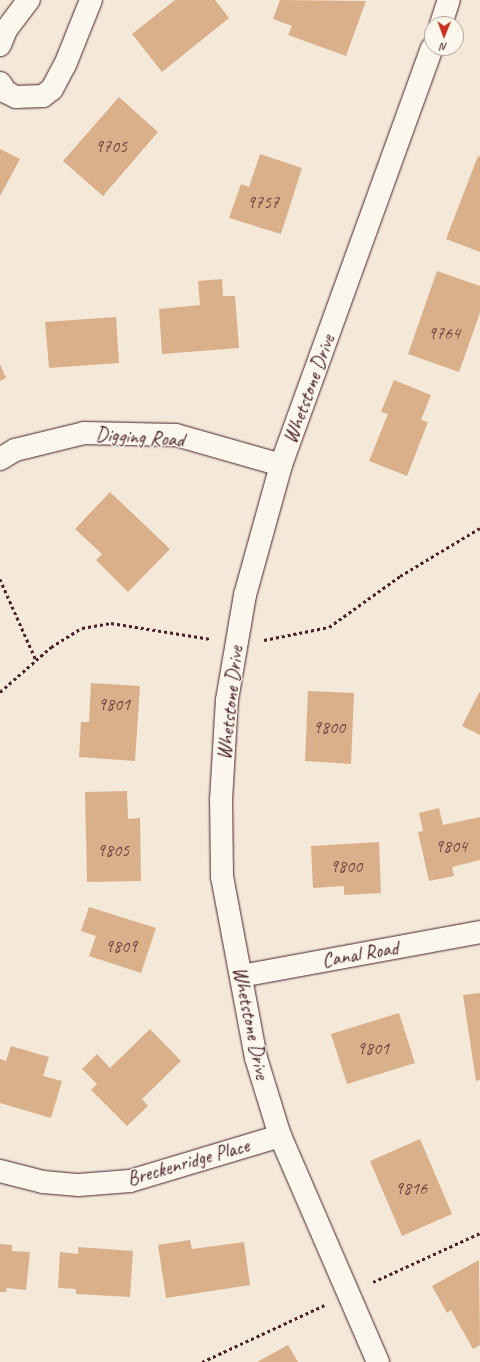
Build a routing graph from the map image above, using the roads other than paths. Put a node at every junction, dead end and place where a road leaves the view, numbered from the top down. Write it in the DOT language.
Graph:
graph roads {
  1 [pos="29,0"];
  2 [pos="91,0"];
  3 [pos="449,0"];
  4 [pos="444,16"];
  5 [pos="0,45"];
  6 [pos="429,56"];
  7 [pos="0,83"];
  8 [pos="0,459"];
  9 [pos="281,465"];
  10 [pos="480,932"];
  11 [pos="240,976"];
  12 [pos="280,1136"];
  13 [pos="0,1171"];
  14 [pos="378,1362"];
  1 -- 5 [label="street"];
  2 -- 7 [label="street"];
  3 -- 4 [label="street"];
  6 -- 9 [label="street, Whetstone Drive"];
  8 -- 9 [label="street, Digging Road"];
  9 -- 11 [label="street, Whetstone Drive"];
  10 -- 11 [label="street, Canal Road"];
  11 -- 12 [label="street, Whetstone Drive"];
  12 -- 13 [label="street, Breckenridge Place"];
  12 -- 14 [label="street, Whetstone Drive"];
}
